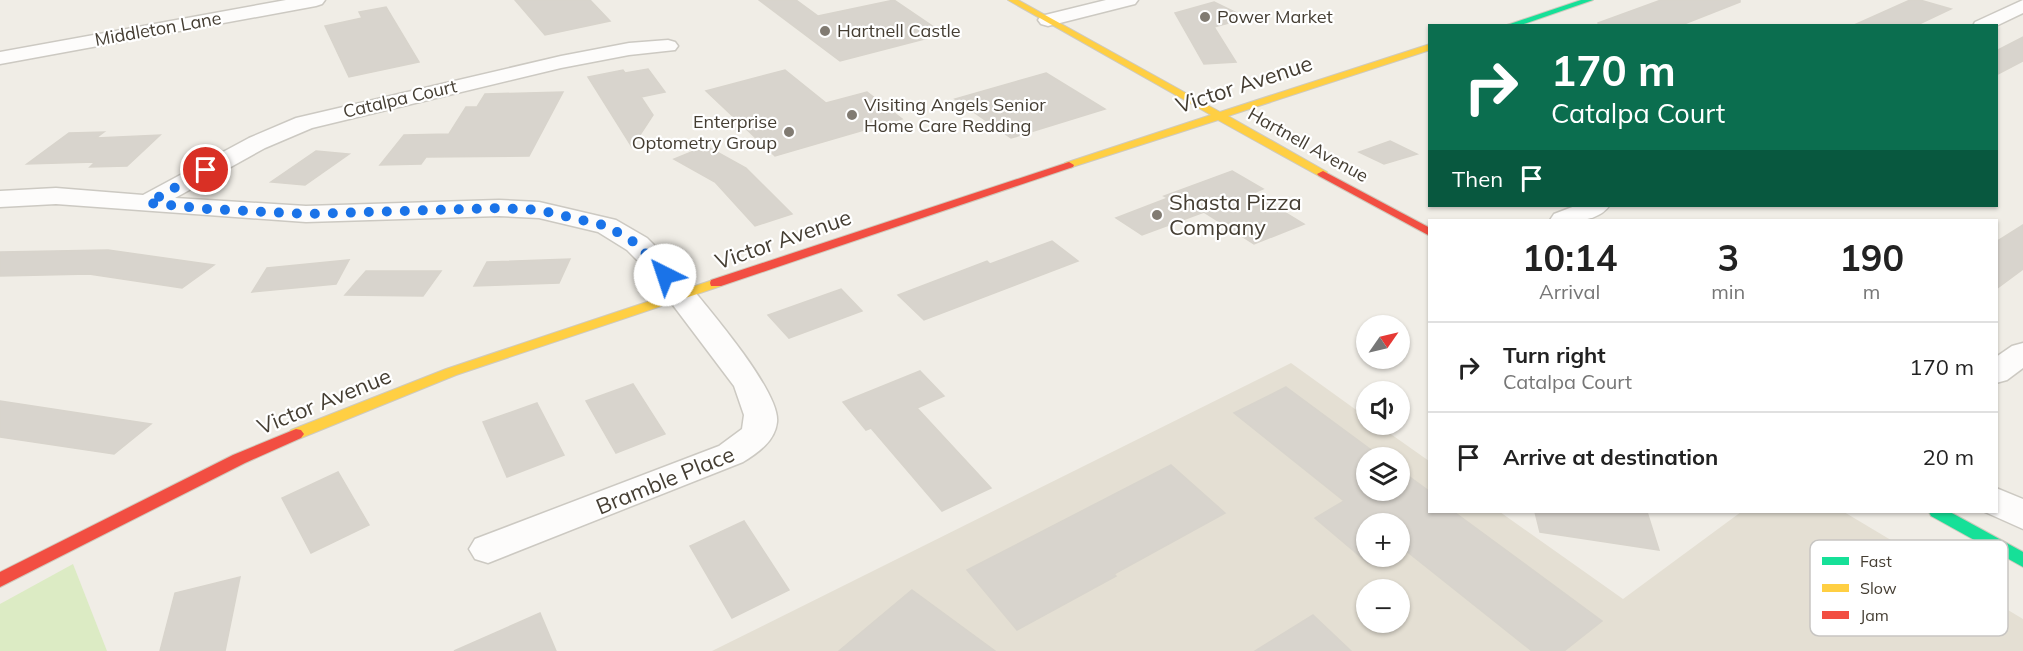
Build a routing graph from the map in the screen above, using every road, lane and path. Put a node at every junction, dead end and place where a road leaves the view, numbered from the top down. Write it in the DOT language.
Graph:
graph roads {
  1 [pos="316,0"];
  2 [pos="1012,0"];
  3 [pos="1129,0"];
  4 [pos="1589,0"];
  5 [pos="2023,6"];
  6 [pos="1048,20"];
  7 [pos="1514,24"];
  8 [pos="1986,24"];
  9 [pos="668,46"];
  10 [pos="1428,48"];
  11 [pos="0,58"];
  12 [pos="1218,115"];
  13 [pos="0,199"];
  14 [pos="148,203"];
  15 [pos="1594,207"];
  16 [pos="1565,219"];
  17 [pos="1428,232"];
  18 [pos="680,296"];
  19 [pos="2023,353"];
  20 [pos="1998,372"];
  21 [pos="1998,502"];
  22 [pos="1938,513"];
  23 [pos="2023,515"];
  24 [pos="1987,540"];
  25 [pos="488,549"];
  26 [pos="2008,552"];
  27 [pos="2023,560"];
  28 [pos="0,580"];
  1 -- 11 [label="street, Middleton Lane"];
  2 -- 6 [label="main road, Hartnell Avenue"];
  3 -- 6 [label="street"];
  4 -- 7 [label="main road"];
  5 -- 8 [label="street"];
  6 -- 12 [label="main road, Hartnell Avenue"];
  9 -- 14 [label="street, Catalpa Court"];
  10 -- 12 [label="main road, Victor Avenue"];
  12 -- 17 [label="main road, Hartnell Avenue"];
  12 -- 18 [label="main road, Victor Avenue"];
  13 -- 14 [label="street, Bramble Place"];
  14 -- 18 [label="street, Bramble Place"];
  15 -- 16 [label="street"];
  18 -- 25 [label="street, Bramble Place"];
  18 -- 28 [label="main road, Victor Avenue"];
  19 -- 20 [label="street"];
  21 -- 23 [label="street"];
  22 -- 24 [label="main road"];
  26 -- 27 [label="main road"];
}
